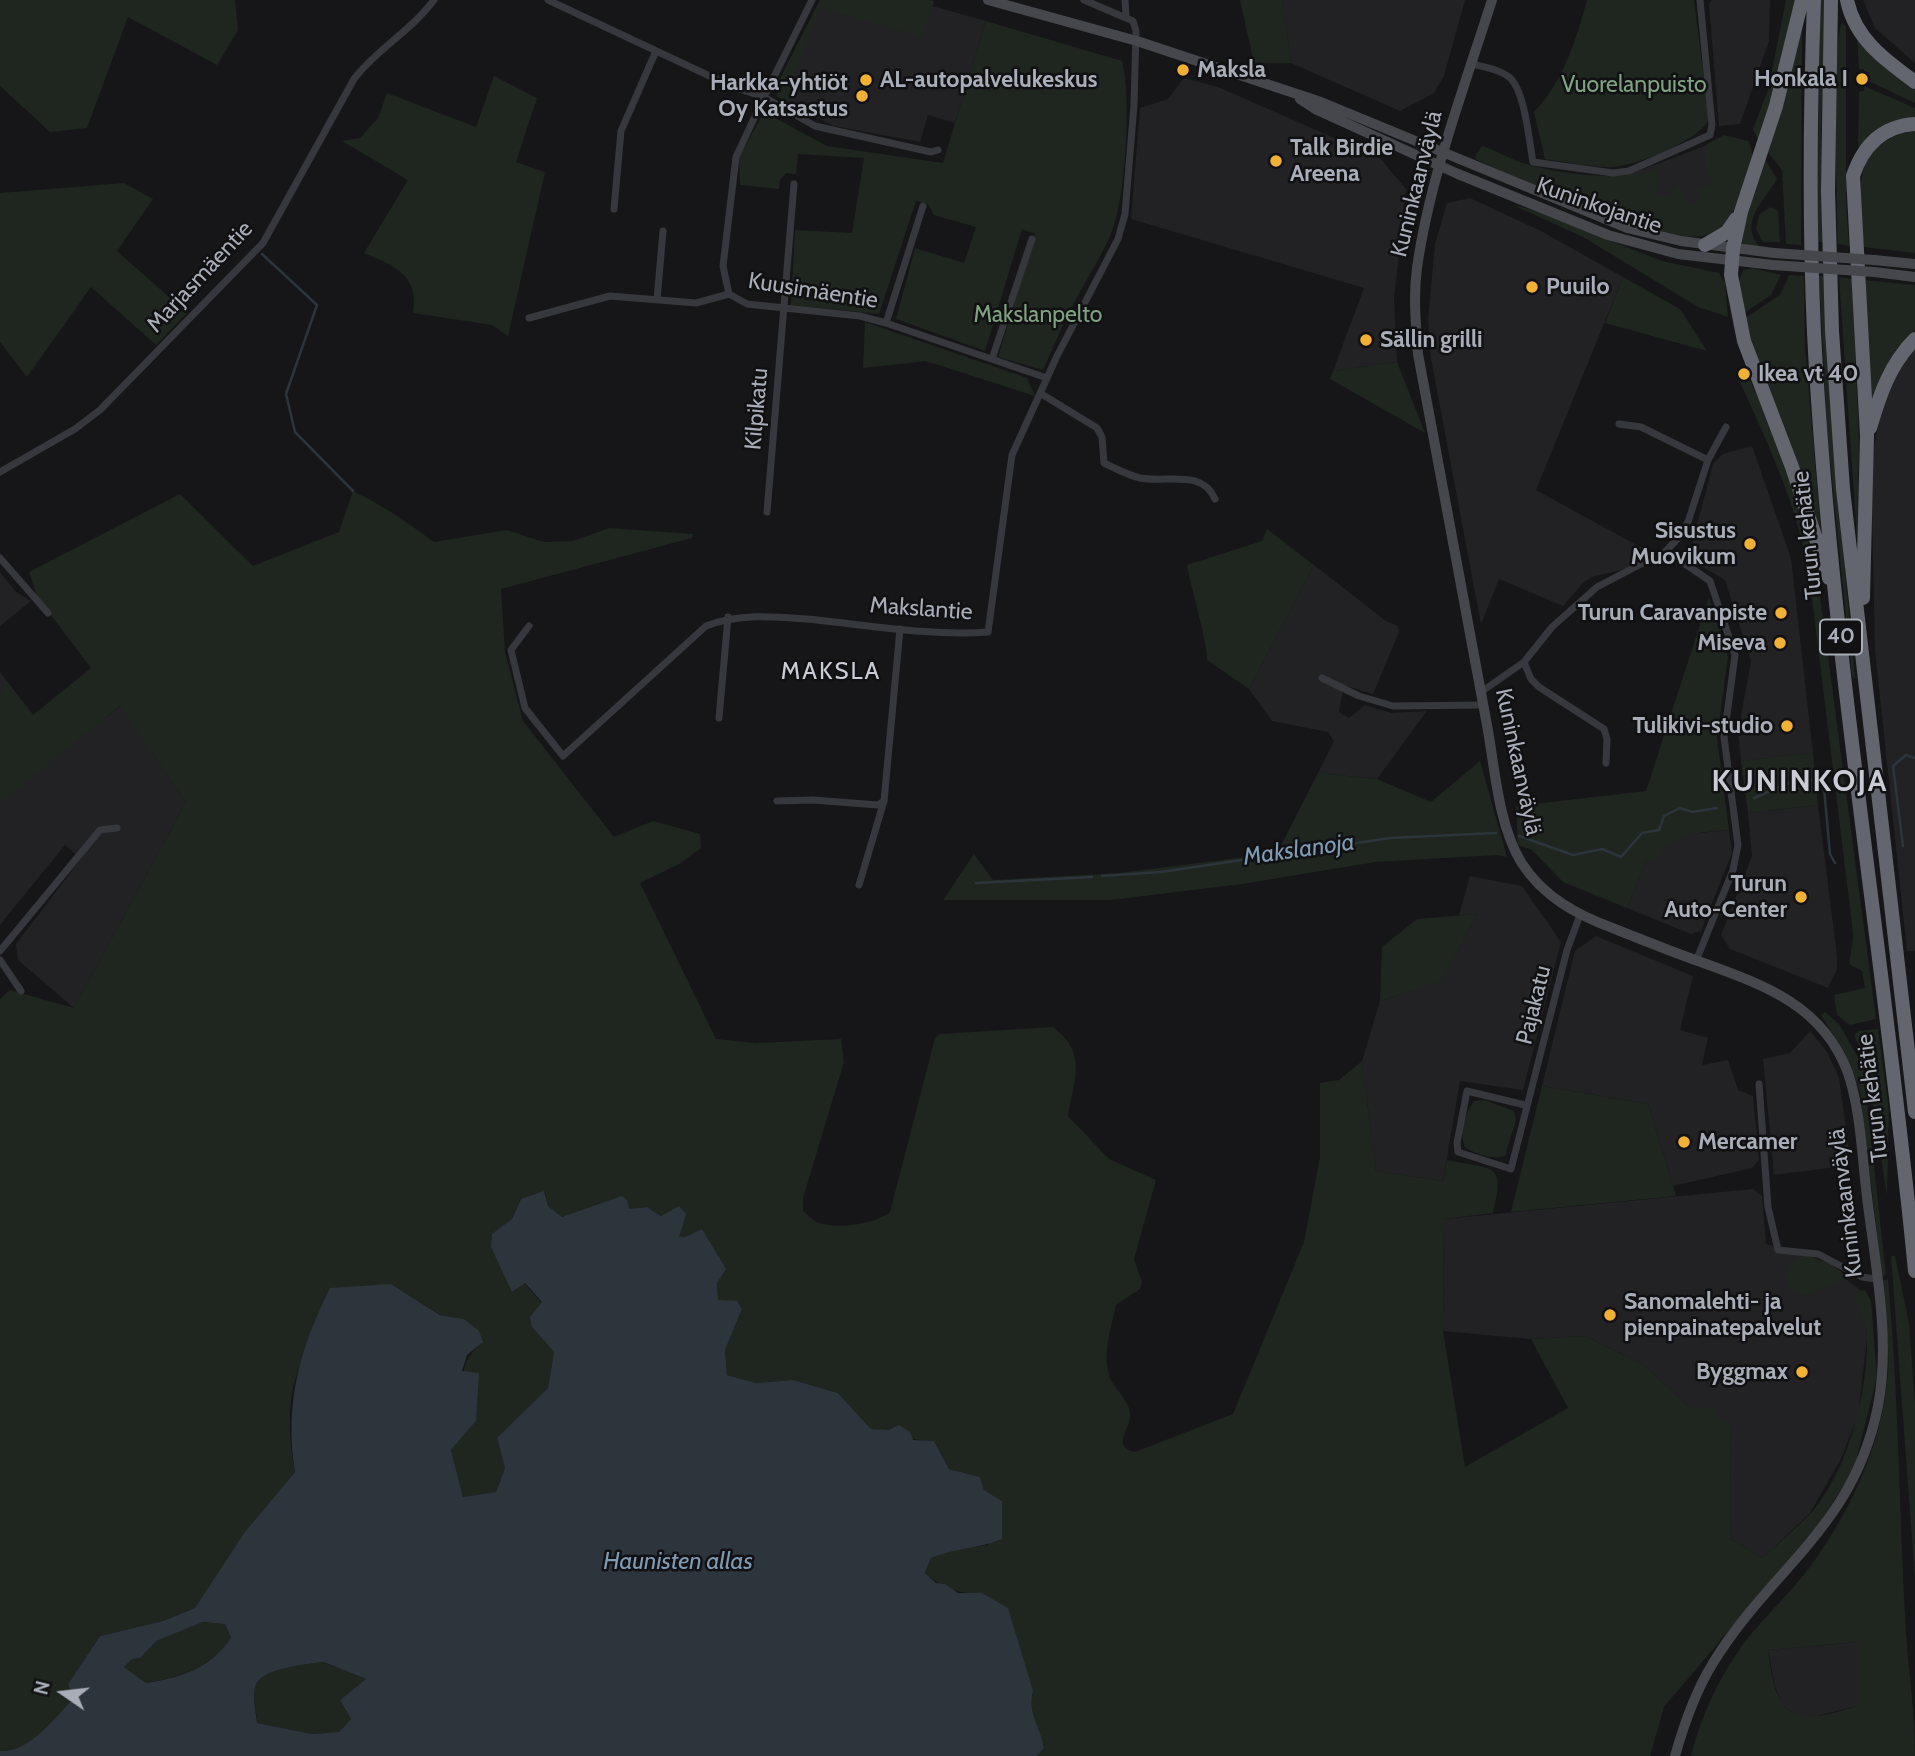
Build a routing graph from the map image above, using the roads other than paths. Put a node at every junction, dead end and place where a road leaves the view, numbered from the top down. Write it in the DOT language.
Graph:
graph roads {
  1 [pos="434,0"];
  2 [pos="548,0"];
  3 [pos="812,0"];
  4 [pos="988,0"];
  5 [pos="1084,0"];
  6 [pos="1125,0"];
  7 [pos="1492,0"];
  8 [pos="1700,0"];
  9 [pos="1802,0"];
  10 [pos="1814,0"];
  11 [pos="1831,0"];
  12 [pos="1847,0"];
  13 [pos="1126,16"];
  14 [pos="1137,41"];
  15 [pos="656,51"];
  16 [pos="1472,64"];
  17 [pos="1915,82"];
  18 [pos="1292,94"];
  19 [pos="764,97"];
  20 [pos="1915,124"];
  21 [pos="938,150"];
  22 [pos="1444,152"];
  23 [pos="1440,166"];
  24 [pos="794,184"];
  25 [pos="923,206"];
  26 [pos="614,209"];
  27 [pos="1741,212"];
  28 [pos="663,232"];
  29 [pos="1032,239"];
  30 [pos="1705,245"];
  31 [pos="1732,256"];
  32 [pos="1915,264"];
  33 [pos="1874,266"];
  34 [pos="1915,277"];
  35 [pos="729,294"];
  36 [pos="657,299"];
  37 [pos="785,310"];
  38 [pos="529,318"];
  39 [pos="886,323"];
  40 [pos="1915,339"];
  41 [pos="992,359"];
  42 [pos="1047,378"];
  43 [pos="1040,393"];
  44 [pos="1619,424"];
  45 [pos="1726,427"];
  46 [pos="1867,436"];
  47 [pos="1708,460"];
  48 [pos="0,472"];
  49 [pos="1215,499"];
  50 [pos="767,512"];
  51 [pos="1666,551"];
  52 [pos="0,558"];
  53 [pos="1837,603"];
  54 [pos="48,613"];
  55 [pos="728,617"];
  56 [pos="529,626"];
  57 [pos="900,629"];
  58 [pos="1861,648"];
  59 [pos="1524,662"];
  60 [pos="1322,678"];
  61 [pos="1481,692"];
  62 [pos="1483,705"];
  63 [pos="719,718"];
  64 [pos="1606,763"];
  65 [pos="777,801"];
  66 [pos="884,801"];
  67 [pos="117,828"];
  68 [pos="859,885"];
  69 [pos="1580,915"];
  70 [pos="0,951"];
  71 [pos="0,960"];
  72 [pos="1696,961"];
  73 [pos="21,991"];
  74 [pos="1759,1084"];
  75 [pos="1525,1105"];
  76 [pos="1915,1112"];
  77 [pos="1915,1271"];
  78 [pos="1876,1279"];
  79 [pos="1675,1756"];
  1 -- 48 [label="street, Marjasmäentie"];
  2 -- 15 [label="street"];
  3 -- 19 [label="street, Kuusimäentie"];
  4 -- 14 [label="street, Kuninkojantie"];
  5 -- 13 [label="street"];
  6 -- 13 [label="street"];
  7 -- 16 [label="street, Kuninkaanväylä"];
  8 -- 16 [label="street"];
  9 -- 27 [label="highway"];
  10 -- 53 [label="highway, Turun kehätie / 40"];
  11 -- 58 [label="highway, Turun kehätie / 40"];
  12 -- 17 [label="highway"];
  13 -- 14 [label="street"];
  14 -- 18 [label="street, Kuninkojantie"];
  14 -- 42 [label="street, Makslantie"];
  15 -- 19 [label="street"];
  15 -- 26 [label="street"];
  16 -- 22 [label="street, Kuninkaanväylä"];
  18 -- 22 [label="street, Kuninkojantie"];
  18 -- 23 [label="street, Kuninkojantie"];
  19 -- 21 [label="street"];
  19 -- 35 [label="street, Kuusimäentie"];
  20 -- 46 [label="highway"];
  22 -- 23 [label="street, Kuninkaanväylä"];
  22 -- 30 [label="street, Kuninkojantie"];
  23 -- 31 [label="street, Kuninkojantie"];
  23 -- 61 [label="street, Kuninkaanväylä"];
  24 -- 37 [label="street, Kilpikatu"];
  25 -- 39 [label="street"];
  27 -- 30 [label="highway"];
  27 -- 31 [label="highway"];
  28 -- 36 [label="street"];
  29 -- 41 [label="street"];
  30 -- 31 [label="street, Kuninkojantie"];
  31 -- 33 [label="street, Kuninkojantie, bridge"];
  31 -- 53 [label="highway"];
  32 -- 33 [label="street, Kuninkojantie"];
  33 -- 34 [label="street, Kuninkojantie"];
  35 -- 36 [label="street"];
  35 -- 37 [label="street, Kuusimäentie"];
  36 -- 38 [label="street"];
  37 -- 39 [label="street, Kuusimäentie"];
  37 -- 50 [label="street, Kilpikatu"];
  39 -- 41 [label="street, Kuusimäentie"];
  40 -- 46 [label="highway"];
  41 -- 42 [label="street, Kuusimäentie"];
  42 -- 43 [label="street, Makslantie"];
  43 -- 49 [label="street"];
  43 -- 57 [label="street, Makslantie"];
  44 -- 47 [label="street"];
  45 -- 47 [label="street"];
  46 -- 58 [label="highway"];
  47 -- 51 [label="street"];
  51 -- 59 [label="street"];
  51 -- 72 [label="street"];
  52 -- 54 [label="street"];
  53 -- 77 [label="highway, Turun kehätie / 40"];
  55 -- 56 [label="street"];
  55 -- 57 [label="street, Makslantie"];
  55 -- 63 [label="street"];
  57 -- 66 [label="street"];
  58 -- 76 [label="highway, Turun kehätie / 40"];
  59 -- 61 [label="street"];
  59 -- 64 [label="street"];
  60 -- 62 [label="street"];
  61 -- 62 [label="street, Kuninkaanväylä"];
  62 -- 69 [label="street, Kuninkaanväylä"];
  65 -- 66 [label="street"];
  66 -- 68 [label="street"];
  67 -- 70 [label="street"];
  69 -- 72 [label="street, Kuninkaanväylä"];
  69 -- 75 [label="street, Pajakatu"];
  71 -- 73 [label="street"];
  72 -- 78 [label="street, Kuninkaanväylä"];
  74 -- 78 [label="street"];
  75 -- 75 [label="street, Pajakatu"];
  78 -- 79 [label="street, Kuninkaanväylä"];
}
